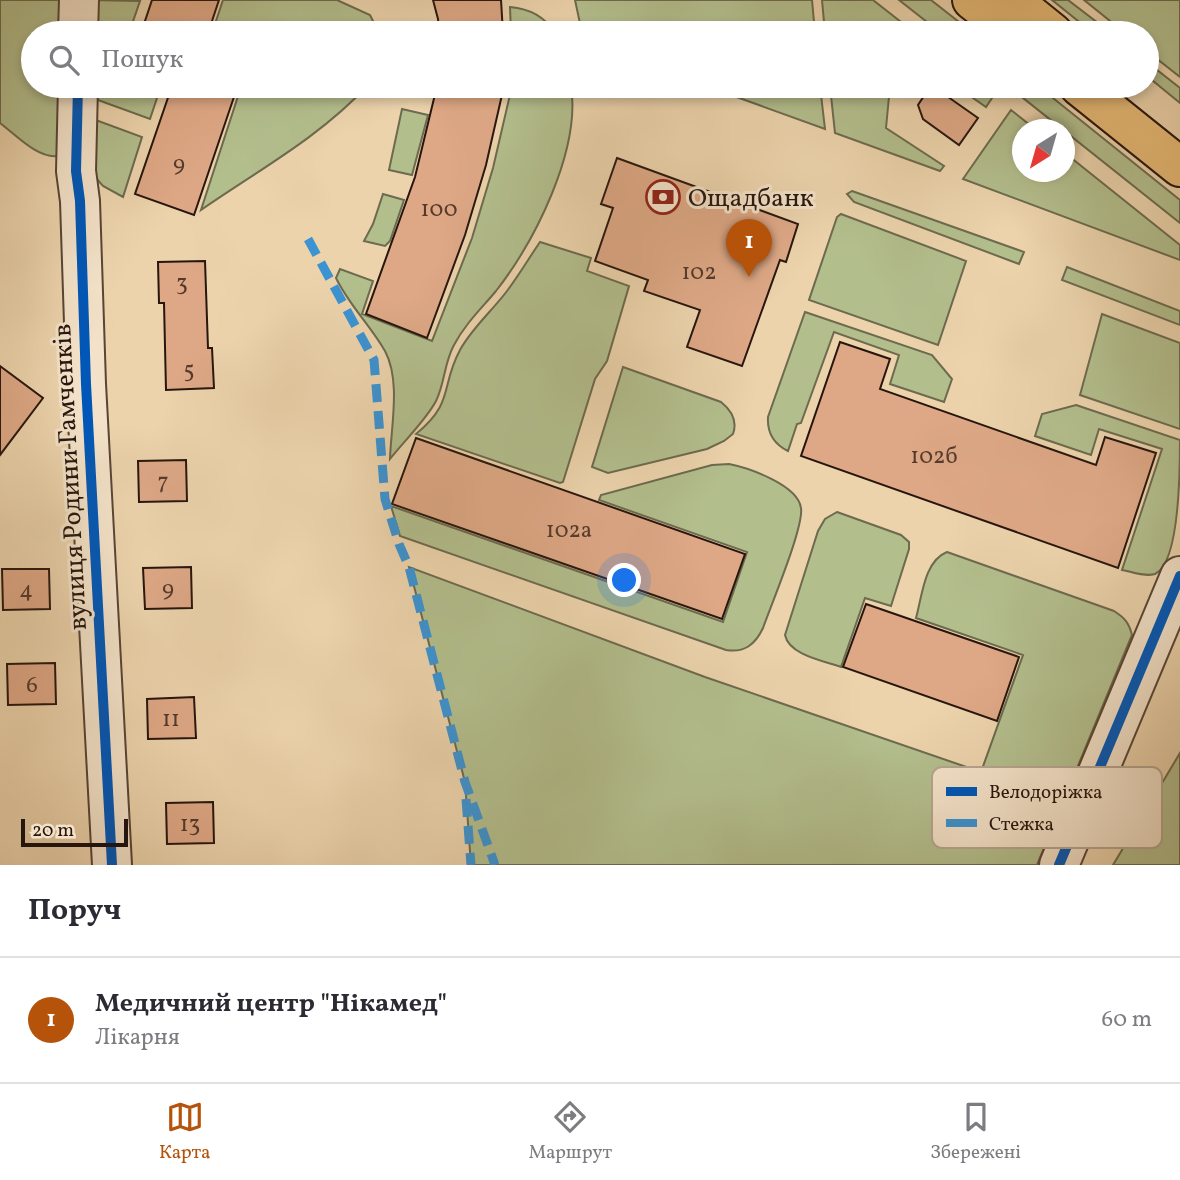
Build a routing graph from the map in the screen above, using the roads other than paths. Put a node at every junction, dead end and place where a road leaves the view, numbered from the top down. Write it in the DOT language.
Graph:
graph roads {
  1 [pos="79,0"];
  2 [pos="972,0"];
  3 [pos="1012,0"];
  4 [pos="78,21"];
  5 [pos="999,21"];
  6 [pos="1039,21"];
  7 [pos="78,98"];
  8 [pos="1094,98"];
  9 [pos="1134,98"];
  10 [pos="1180,134"];
  11 [pos="1180,167"];
  12 [pos="1180,576"];
  13 [pos="1100,767"];
  14 [pos="1066,848"];
  15 [pos="112,865"];
  16 [pos="1059,865"];
  1 -- 4 [label="street"];
  2 -- 5 [label="main road"];
  3 -- 6 [label="main road"];
  7 -- 15 [label="street, вулиця Родини Гамченків"];
  8 -- 11 [label="main road"];
  9 -- 10 [label="main road"];
  12 -- 13 [label="street"];
  14 -- 16 [label="street"];
}
